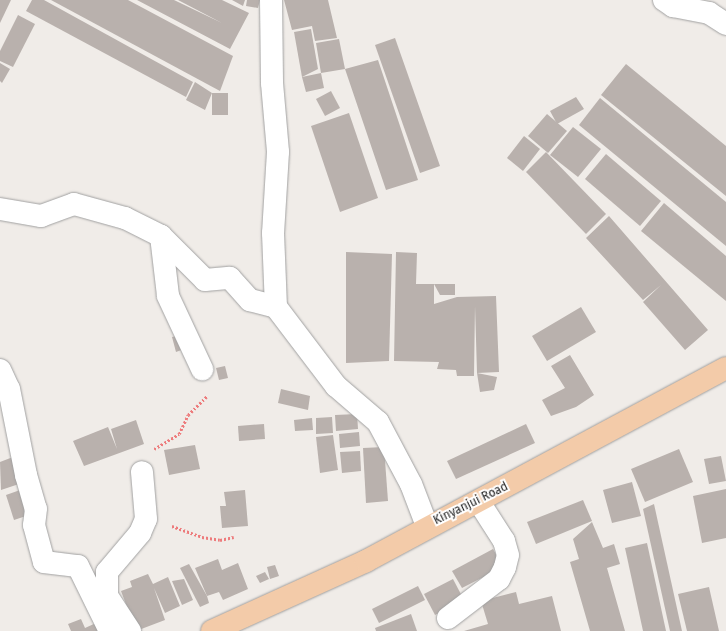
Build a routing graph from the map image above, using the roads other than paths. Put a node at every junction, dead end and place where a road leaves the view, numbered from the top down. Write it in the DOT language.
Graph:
graph roads {
  1 [pos="271,0"];
  2 [pos="664,0"];
  3 [pos="726,24"];
  4 [pos="0,209"];
  5 [pos="161,236"];
  6 [pos="276,307"];
  7 [pos="726,368"];
  8 [pos="0,370"];
  9 [pos="205,379"];
  10 [pos="142,472"];
  11 [pos="479,502"];
  12 [pos="426,526"];
  13 [pos="448,618"];
  14 [pos="110,631"];
  15 [pos="130,631"];
  16 [pos="212,631"];
  1 -- 6 [label="street"];
  2 -- 3 [label="street"];
  4 -- 5 [label="street"];
  5 -- 6 [label="street"];
  5 -- 9 [label="street"];
  6 -- 12 [label="street"];
  7 -- 11 [label="main road, Kinyanjui Road"];
  8 -- 14 [label="street"];
  10 -- 15 [label="street"];
  11 -- 12 [label="main road, Kinyanjui Road"];
  11 -- 13 [label="street"];
  12 -- 16 [label="main road, Kinyanjui Road"];
}
